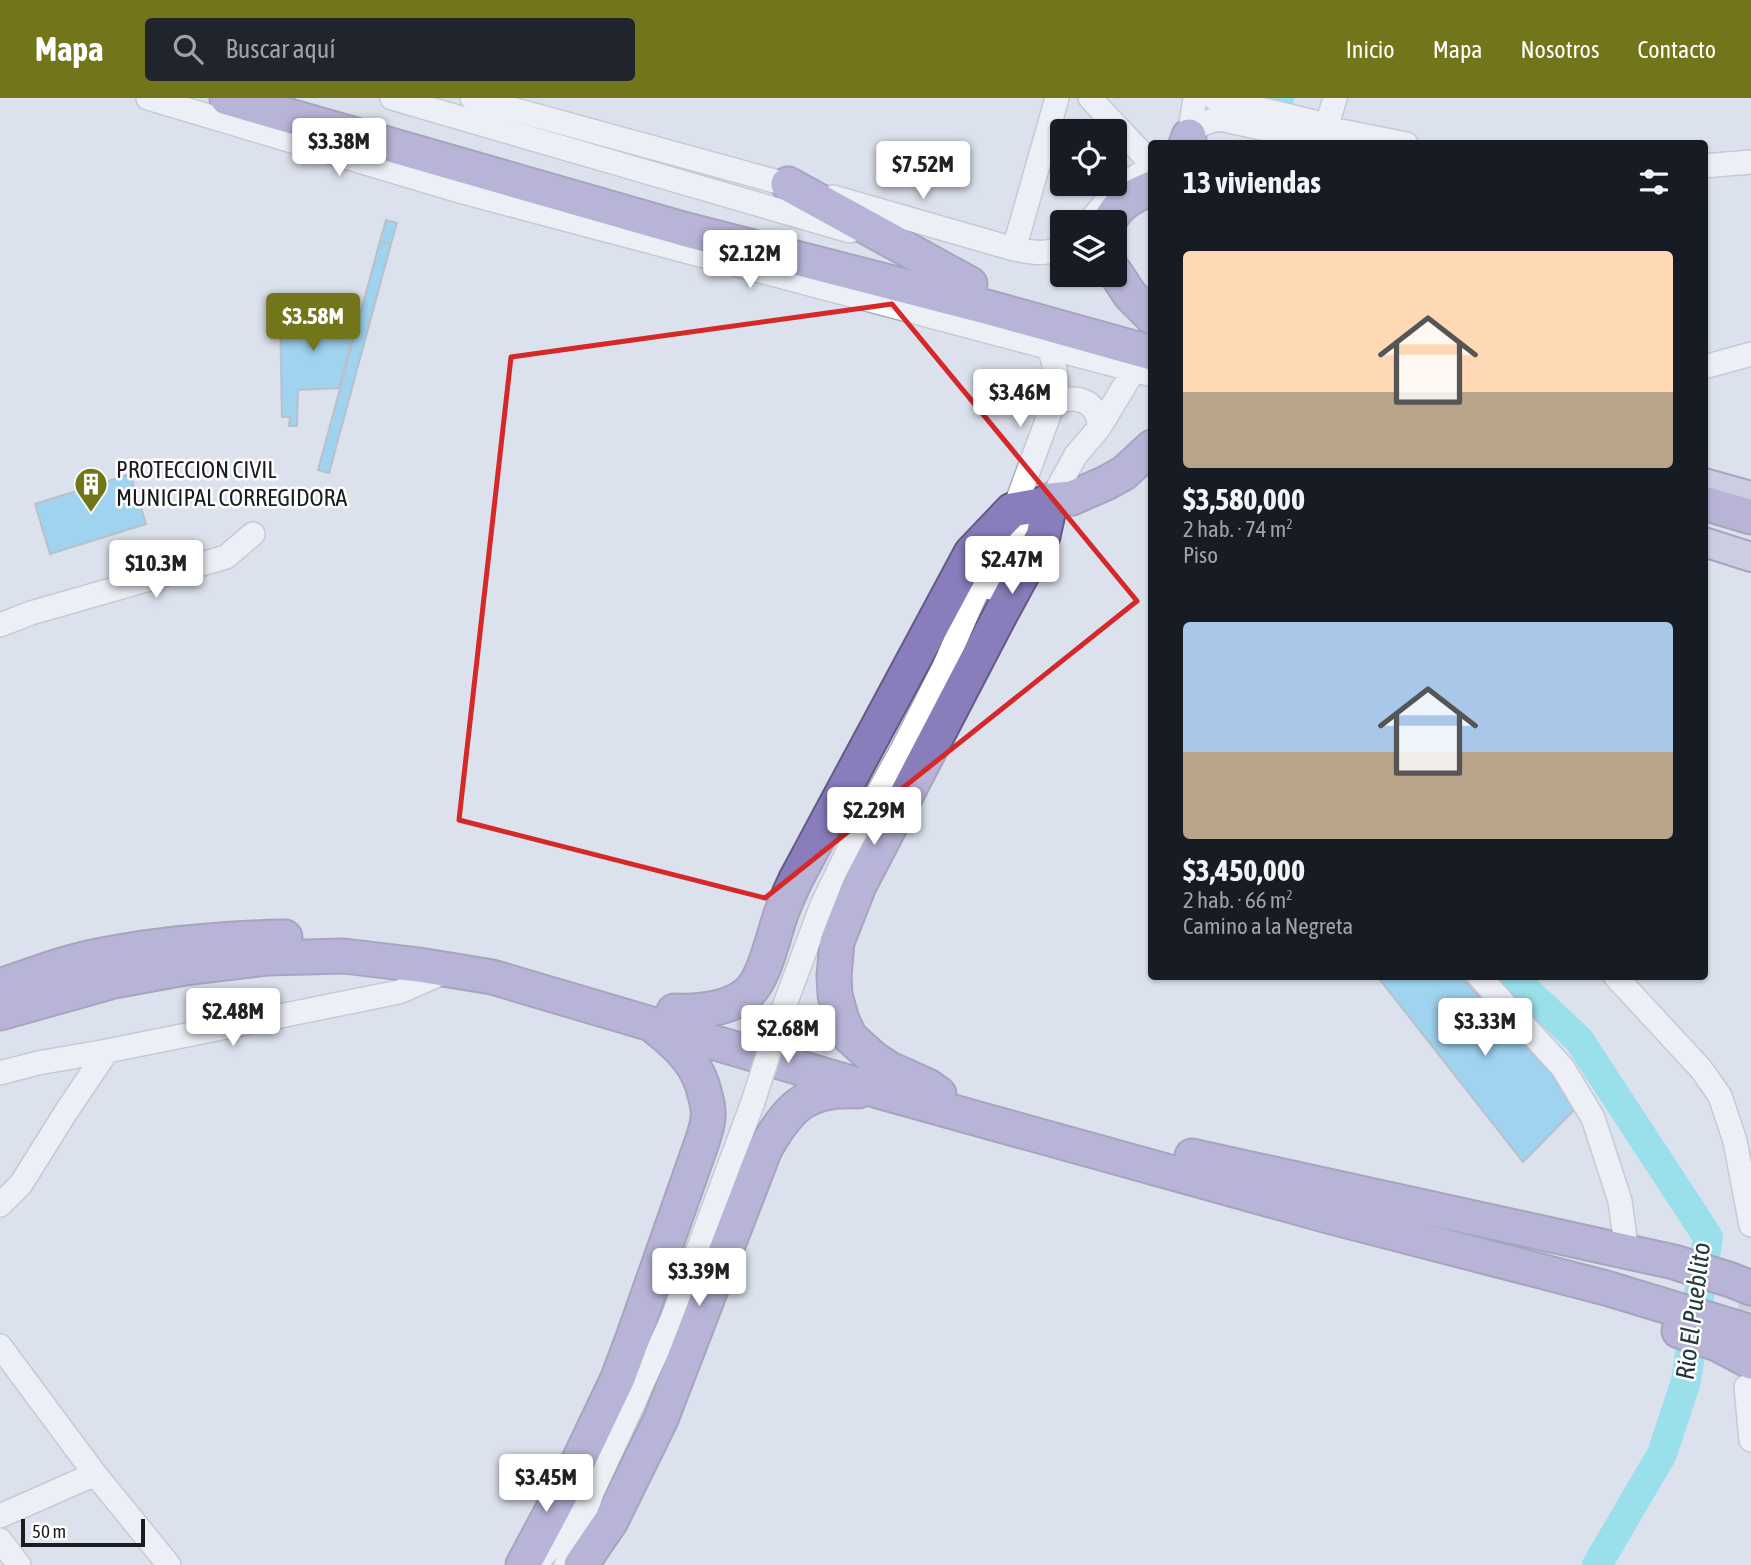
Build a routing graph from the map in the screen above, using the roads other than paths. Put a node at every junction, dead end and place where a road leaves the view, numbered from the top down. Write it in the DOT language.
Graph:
graph roads {
  1 [pos="148,98"];
  2 [pos="227,98"];
  3 [pos="295,98"];
  4 [pos="392,98"];
  5 [pos="472,98"];
  6 [pos="1058,98"];
  7 [pos="1090,98"];
  8 [pos="1335,98"];
  9 [pos="1200,120"];
  10 [pos="1316,135"];
  11 [pos="1366,140"];
  12 [pos="1148,162"];
  13 [pos="1751,162"];
  14 [pos="1708,166"];
  15 [pos="1148,168"];
  16 [pos="788,184"];
  17 [pos="1148,189"];
  18 [pos="1098,210"];
  19 [pos="1116,210"];
  20 [pos="1014,249"];
  21 [pos="912,253"];
  22 [pos="1050,253"];
  23 [pos="970,284"];
  24 [pos="1125,287"];
  25 [pos="1148,313"];
  26 [pos="1148,330"];
  27 [pos="1048,346"];
  28 [pos="1751,354"];
  29 [pos="1146,366"];
  30 [pos="1708,366"];
  31 [pos="1054,405"];
  32 [pos="1099,428"];
  33 [pos="1148,451"];
  34 [pos="1076,455"];
  35 [pos="1106,483"];
  36 [pos="1708,484"];
  37 [pos="1751,496"];
  38 [pos="1051,500"];
  39 [pos="1708,504"];
  40 [pos="1012,510"];
  41 [pos="1751,517"];
  42 [pos="1708,526"];
  43 [pos="253,534"];
  44 [pos="1751,539"];
  45 [pos="1708,543"];
  46 [pos="1751,557"];
  47 [pos="0,625"];
  48 [pos="943,669"];
  49 [pos="449,970"];
  50 [pos="1483,980"];
  51 [pos="1619,980"];
  52 [pos="0,986"];
  53 [pos="0,1013"];
  54 [pos="661,1017"];
  55 [pos="107,1051"];
  56 [pos="0,1073"];
  57 [pos="885,1093"];
  58 [pos="944,1097"];
  59 [pos="1241,1168"];
  60 [pos="0,1205"];
  61 [pos="1328,1216"];
  62 [pos="1751,1225"];
  63 [pos="1627,1252"];
  64 [pos="1751,1288"];
  65 [pos="1751,1313"];
  66 [pos="1751,1332"];
  67 [pos="0,1346"];
  68 [pos="1748,1374"];
  69 [pos="1751,1440"];
  70 [pos="95,1474"];
  71 [pos="592,1493"];
  72 [pos="0,1516"];
  73 [pos="0,1540"];
  74 [pos="19,1565"];
  75 [pos="169,1565"];
  76 [pos="523,1565"];
  77 [pos="536,1565"];
  78 [pos="566,1565"];
  79 [pos="580,1565"];
  1 -- 27 [label="street"];
  2 -- 29 [label="highway"];
  3 -- 23 [label="highway"];
  4 -- 21 [label="street"];
  5 -- 16 [label="street"];
  6 -- 20 [label="street"];
  7 -- 12 [label="street"];
  8 -- 10 [label="street"];
  9 -- 10 [label="street"];
  10 -- 11 [label="street"];
  13 -- 14 [label="street"];
  15 -- 18 [label="street"];
  16 -- 20 [label="street"];
  16 -- 21 [label="highway"];
  17 -- 19 [label="highway"];
  20 -- 22 [label="street"];
  21 -- 23 [label="highway"];
  23 -- 26 [label="highway"];
  24 -- 25 [label="highway"];
  27 -- 29 [label="street"];
  27 -- 31 [label="street"];
  28 -- 30 [label="street"];
  29 -- 32 [label="street"];
  31 -- 32 [label="street"];
  31 -- 40 [label="street"];
  32 -- 34 [label="street"];
  33 -- 35 [label="highway"];
  34 -- 35 [label="street"];
  34 -- 38 [label="street"];
  35 -- 38 [label="highway"];
  36 -- 37 [label="main road"];
  38 -- 40 [label="highway"];
  38 -- 48 [label="street"];
  38 -- 58 [label="highway"];
  39 -- 41 [label="highway"];
  40 -- 48 [label="street"];
  40 -- 54 [label="highway"];
  42 -- 44 [label="highway"];
  43 -- 47 [label="street"];
  45 -- 46 [label="main road"];
  48 -- 71 [label="street, bridge"];
  49 -- 53 [label="highway"];
  49 -- 54 [label="highway"];
  49 -- 55 [label="street"];
  50 -- 63 [label="street"];
  51 -- 62 [label="street"];
  52 -- 54 [label="highway"];
  54 -- 57 [label="highway"];
  54 -- 58 [label="highway"];
  54 -- 76 [label="highway"];
  55 -- 56 [label="street"];
  55 -- 60 [label="street"];
  57 -- 61 [label="highway"];
  57 -- 79 [label="highway"];
  58 -- 59 [label="highway"];
  59 -- 63 [label="highway"];
  59 -- 65 [label="highway"];
  61 -- 66 [label="highway"];
  61 -- 68 [label="highway"];
  63 -- 64 [label="highway"];
  67 -- 70 [label="street"];
  68 -- 69 [label="street"];
  70 -- 72 [label="street"];
  70 -- 75 [label="street"];
  71 -- 77 [label="street"];
  71 -- 78 [label="street"];
  73 -- 74 [label="street"];
}
